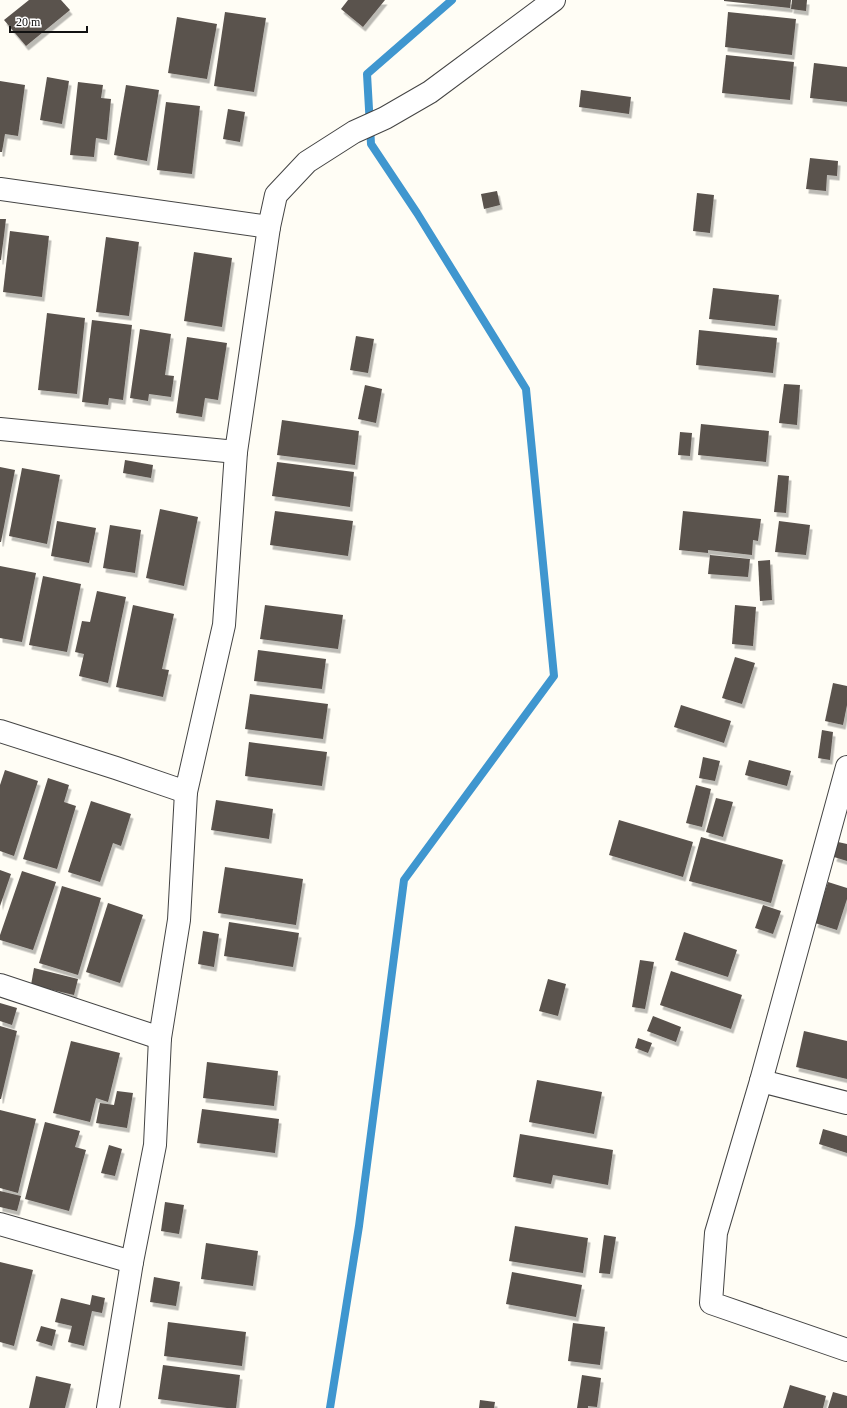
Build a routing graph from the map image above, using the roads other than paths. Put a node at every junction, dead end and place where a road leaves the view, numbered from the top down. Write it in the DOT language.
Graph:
graph roads {
  1 [pos="554,0"];
  2 [pos="0,189"];
  3 [pos="269,227"];
  4 [pos="0,428"];
  5 [pos="236,452"];
  6 [pos="0,731"];
  7 [pos="847,767"];
  8 [pos="186,792"];
  9 [pos="0,985"];
  10 [pos="160,1038"];
  11 [pos="761,1081"];
  12 [pos="847,1103"];
  13 [pos="0,1224"];
  14 [pos="132,1262"];
  15 [pos="847,1350"];
  16 [pos="108,1408"];
  1 -- 3 [label="street"];
  2 -- 3 [label="street"];
  3 -- 5 [label="street"];
  4 -- 5 [label="street"];
  5 -- 8 [label="street"];
  6 -- 8 [label="street"];
  7 -- 11 [label="street"];
  8 -- 10 [label="street"];
  9 -- 10 [label="street"];
  10 -- 14 [label="street"];
  11 -- 12 [label="street"];
  11 -- 15 [label="street"];
  13 -- 14 [label="street"];
  14 -- 16 [label="street"];
}
